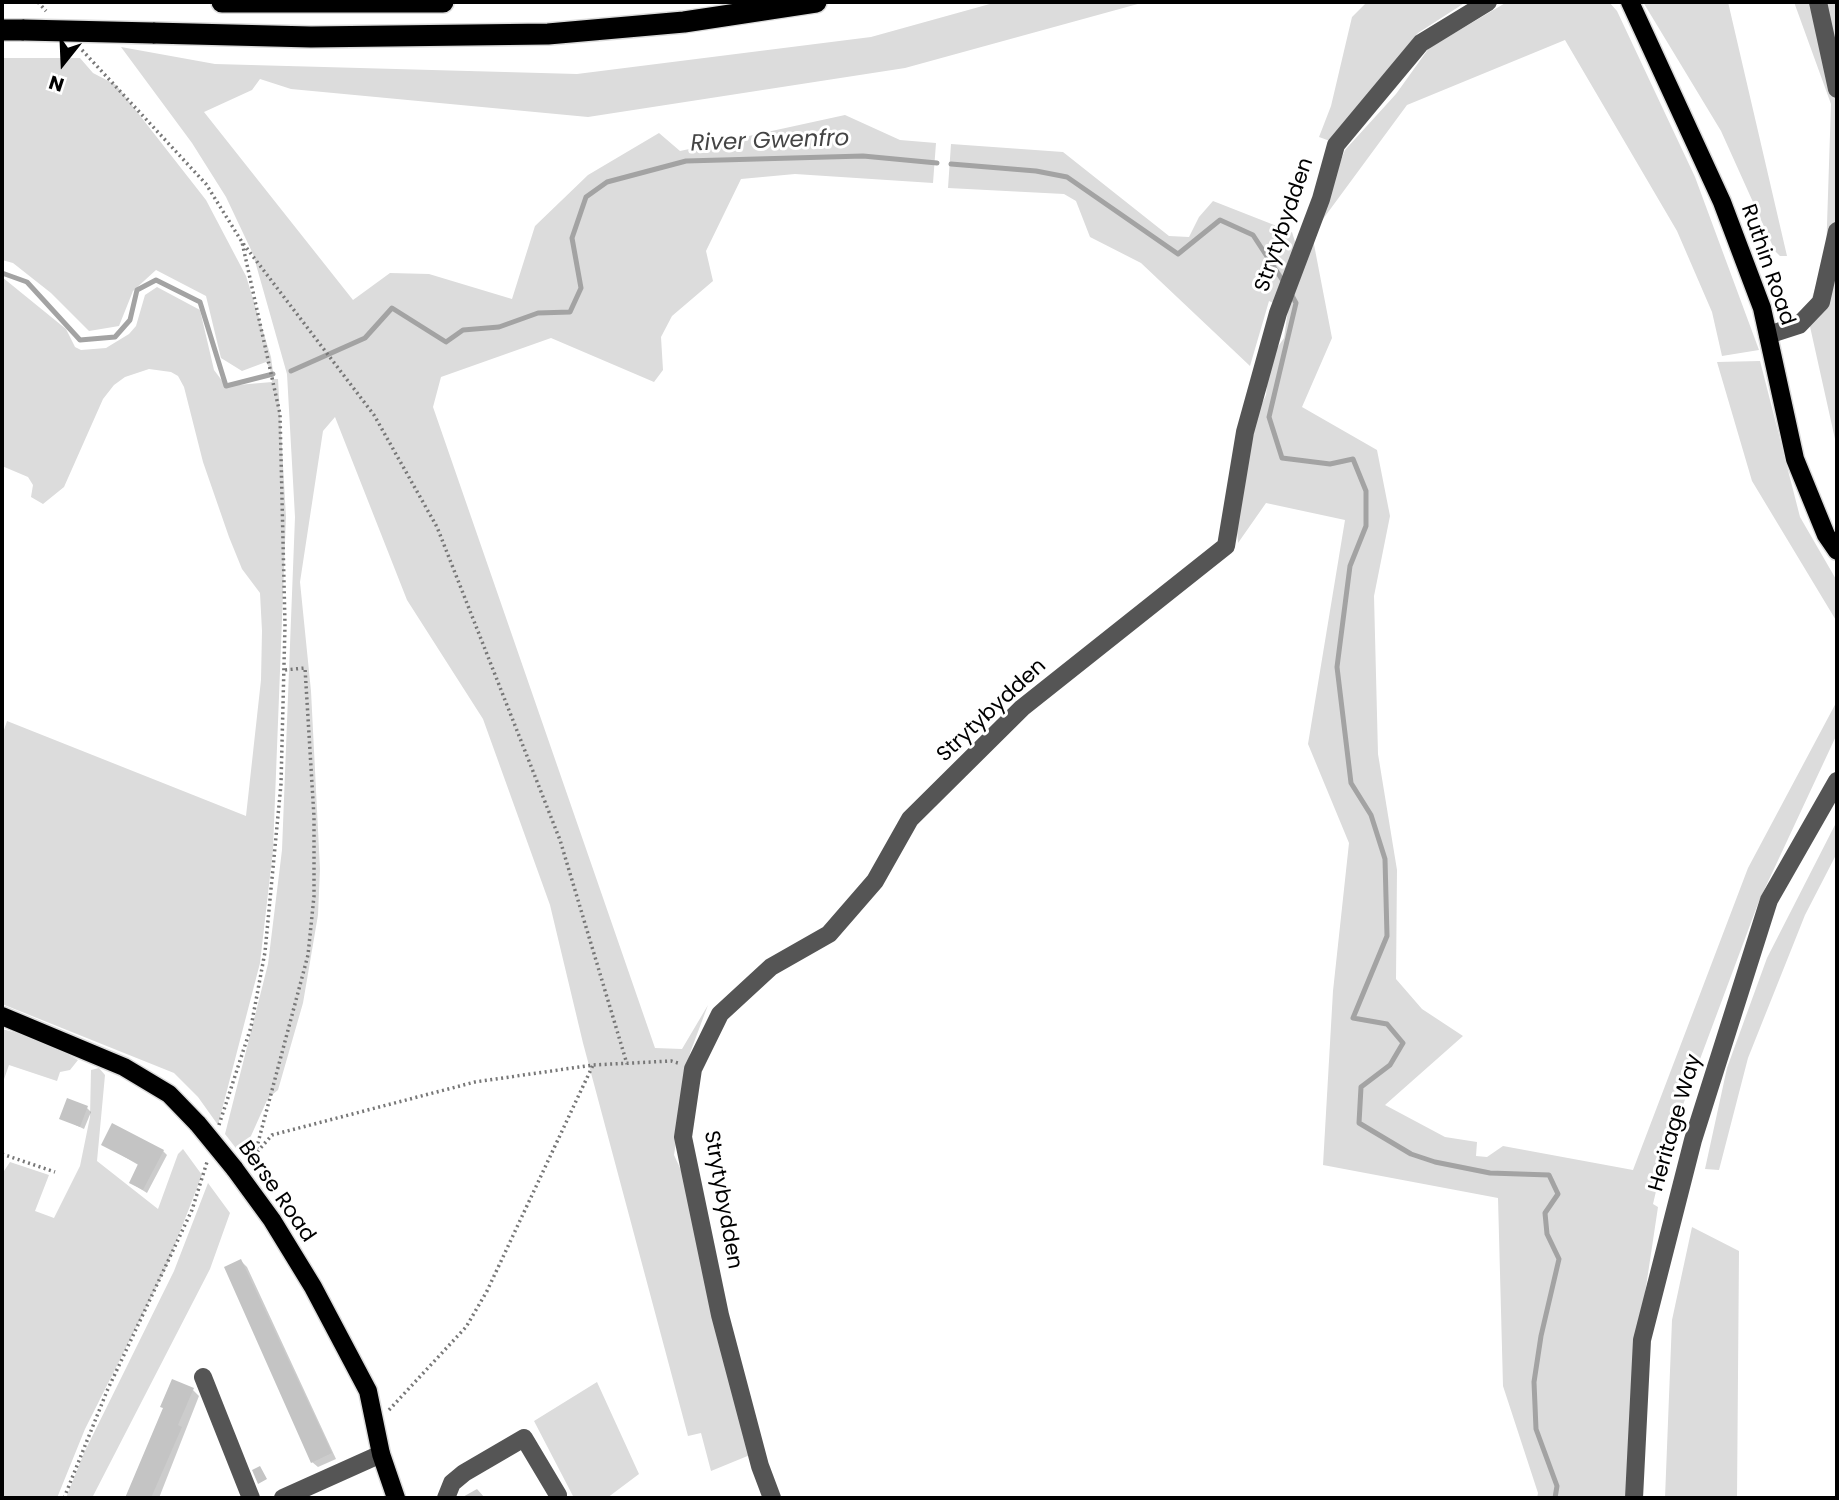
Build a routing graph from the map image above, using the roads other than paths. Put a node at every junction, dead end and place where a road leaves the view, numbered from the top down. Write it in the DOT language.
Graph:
graph roads {
  1 [pos="222,2"];
  2 [pos="443,2"];
  3 [pos="816,2"];
  4 [pos="1488,2"];
  5 [pos="1630,2"];
  6 [pos="1818,2"];
  7 [pos="2,30"];
  8 [pos="1837,89"];
  9 [pos="1837,232"];
  10 [pos="1768,335"];
  11 [pos="1837,551"];
  12 [pos="1837,781"];
  13 [pos="2,1016"];
  14 [pos="203,1377"];
  15 [pos="381,1454"];
  16 [pos="558,1495"];
  17 [pos="251,1498"];
  18 [pos="283,1498"];
  19 [pos="396,1498"];
  20 [pos="446,1498"];
  21 [pos="772,1498"];
  22 [pos="1634,1498"];
  1 -- 2 [label="highway"];
  3 -- 7 [label="highway, bridge"];
  4 -- 21 [label="street, Strytybydden"];
  5 -- 10 [label="main road, Ruthin Road"];
  6 -- 8 [label="street"];
  9 -- 10 [label="street"];
  10 -- 11 [label="main road, Ruthin Road"];
  12 -- 22 [label="street, Heritage Way"];
  13 -- 15 [label="main road, Berse Road, bridge"];
  14 -- 17 [label="street"];
  15 -- 18 [label="street"];
  15 -- 19 [label="main road, Berse Road"];
  16 -- 20 [label="street"];
}
